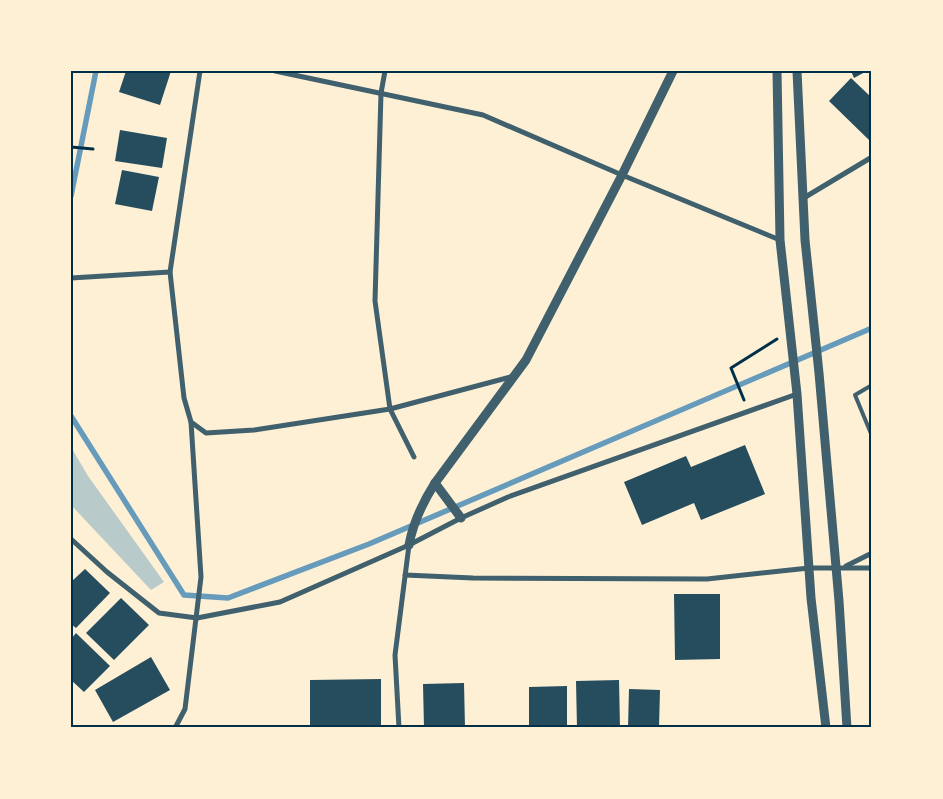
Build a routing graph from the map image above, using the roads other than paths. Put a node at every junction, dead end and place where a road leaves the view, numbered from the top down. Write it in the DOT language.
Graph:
graph roads {
  1 [pos="200,71"];
  2 [pos="275,71"];
  3 [pos="385,71"];
  4 [pos="673,71"];
  5 [pos="777,71"];
  6 [pos="797,71"];
  7 [pos="381,93"];
  8 [pos="872,157"];
  9 [pos="622,175"];
  10 [pos="802,199"];
  11 [pos="780,240"];
  12 [pos="170,272"];
  13 [pos="71,278"];
  14 [pos="515,376"];
  15 [pos="872,385"];
  16 [pos="797,394"];
  17 [pos="390,409"];
  18 [pos="191,422"];
  19 [pos="872,436"];
  20 [pos="414,458"];
  21 [pos="435,483"];
  22 [pos="458,515"];
  23 [pos="71,539"];
  24 [pos="409,545"];
  25 [pos="872,553"];
  26 [pos="809,568"];
  27 [pos="839,568"];
  28 [pos="872,568"];
  29 [pos="405,574"];
  30 [pos="197,617"];
  31 [pos="175,728"];
  32 [pos="399,728"];
  33 [pos="826,728"];
  34 [pos="847,728"];
  1 -- 12 [label="street"];
  2 -- 7 [label="street"];
  3 -- 7 [label="street"];
  4 -- 9 [label="street"];
  5 -- 11 [label="street"];
  6 -- 10 [label="street"];
  7 -- 9 [label="street"];
  7 -- 17 [label="street"];
  8 -- 10 [label="street"];
  9 -- 11 [label="street"];
  9 -- 14 [label="street"];
  10 -- 27 [label="street"];
  11 -- 16 [label="street"];
  12 -- 13 [label="street"];
  12 -- 18 [label="street"];
  14 -- 17 [label="street"];
  14 -- 21 [label="street"];
  15 -- 19 [label="lane"];
  16 -- 22 [label="street"];
  16 -- 26 [label="street"];
  17 -- 18 [label="street"];
  17 -- 20 [label="street"];
  18 -- 30 [label="street"];
  21 -- 22 [label="street"];
  21 -- 24 [label="street"];
  22 -- 24 [label="street"];
  23 -- 30 [label="street"];
  24 -- 29 [label="street"];
  24 -- 30 [label="street"];
  25 -- 27 [label="street"];
  26 -- 27 [label="street"];
  26 -- 29 [label="street"];
  26 -- 33 [label="street"];
  27 -- 28 [label="street"];
  27 -- 34 [label="street"];
  29 -- 32 [label="street"];
  30 -- 31 [label="street"];
}
